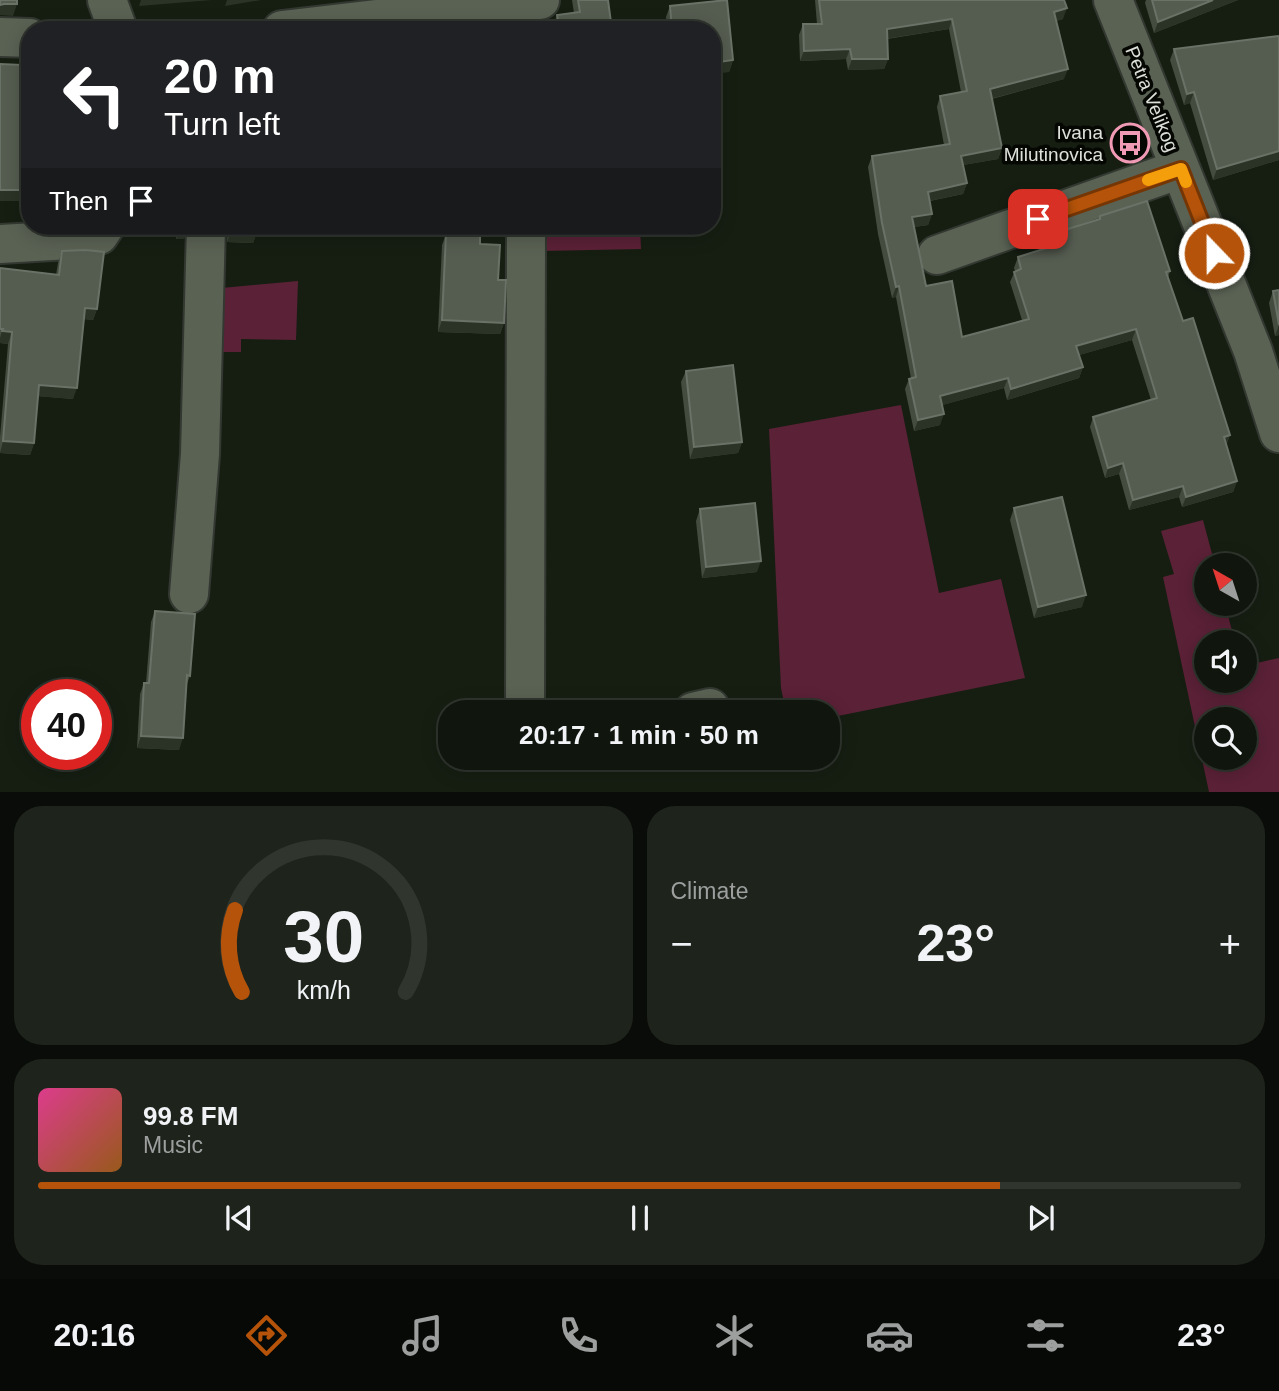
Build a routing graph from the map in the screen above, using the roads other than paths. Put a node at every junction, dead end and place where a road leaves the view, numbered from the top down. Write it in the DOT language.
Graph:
graph roads {
  1 [pos="107,0"];
  2 [pos="1113,0"];
  3 [pos="531,10"];
  4 [pos="115,21"];
  5 [pos="394,21"];
  6 [pos="0,37"];
  7 [pos="21,38"];
  8 [pos="1181,169"];
  9 [pos="96,235"];
  10 [pos="206,235"];
  11 [pos="526,235"];
  12 [pos="0,244"];
  13 [pos="937,254"];
  14 [pos="1279,433"];
  15 [pos="189,594"];
  16 [pos="525,700"];
  1 -- 4 [label="street"];
  2 -- 8 [label="street, Petra Velikog"];
  3 -- 5 [label="street"];
  6 -- 7 [label="street"];
  8 -- 13 [label="street"];
  8 -- 14 [label="street, Petra Velikog"];
  9 -- 12 [label="street"];
  10 -- 15 [label="street"];
  11 -- 16 [label="street"];
}
